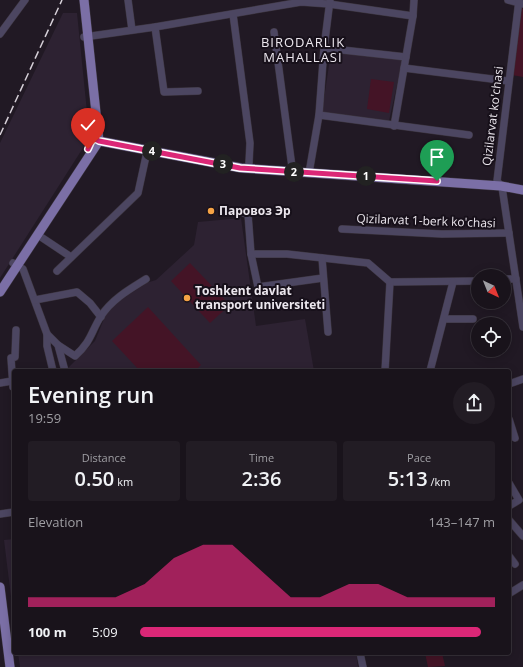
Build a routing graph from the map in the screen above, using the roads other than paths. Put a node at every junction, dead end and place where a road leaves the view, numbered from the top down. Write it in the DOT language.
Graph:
graph roads {
  1 [pos="25,0"];
  2 [pos="128,0"];
  3 [pos="414,0"];
  4 [pos="508,0"];
  5 [pos="84,1"];
  6 [pos="329,2"];
  7 [pos="520,2"];
  8 [pos="268,4"];
  9 [pos="233,14"];
  10 [pos="413,16"];
  11 [pos="155,27"];
  12 [pos="132,30"];
  13 [pos="274,32"];
  14 [pos="0,34"];
  15 [pos="86,36"];
  16 [pos="324,48"];
  17 [pos="406,58"];
  18 [pos="404,68"];
  19 [pos="508,81"];
  20 [pos="198,91"];
  21 [pos="319,115"];
  22 [pos="394,126"];
  23 [pos="469,135"];
  24 [pos="97,139"];
  25 [pos="148,148"];
  26 [pos="244,165"];
  27 [pos="292,167"];
  28 [pos="310,171"];
  29 [pos="499,183"];
  30 [pos="523,185"];
  31 [pos="523,190"];
  32 [pos="238,212"];
  33 [pos="342,229"];
  34 [pos="509,233"];
  35 [pos="38,235"];
  36 [pos="251,254"];
  37 [pos="71,257"];
  38 [pos="322,258"];
  39 [pos="16,264"];
  40 [pos="57,271"];
  41 [pos="323,278"];
  42 [pos="146,279"];
  43 [pos="511,279"];
  44 [pos="516,279"];
  45 [pos="471,281"];
  46 [pos="390,282"];
  47 [pos="453,282"];
  48 [pos="0,283"];
  49 [pos="0,292"];
  50 [pos="36,300"];
  51 [pos="101,316"];
  52 [pos="444,318"];
  53 [pos="471,319"];
  54 [pos="523,327"];
  55 [pos="16,330"];
  56 [pos="328,332"];
  57 [pos="47,334"];
  58 [pos="58,345"];
  59 [pos="53,369"];
  60 [pos="64,369"];
  61 [pos="385,369"];
  62 [pos="431,369"];
  63 [pos="12,371"];
  64 [pos="523,379"];
  65 [pos="0,383"];
  66 [pos="511,383"];
  67 [pos="12,384"];
  68 [pos="511,425"];
  69 [pos="515,438"];
  70 [pos="511,486"];
  71 [pos="521,501"];
  72 [pos="511,505"];
  73 [pos="12,512"];
  74 [pos="0,514"];
  75 [pos="511,522"];
  76 [pos="523,536"];
  77 [pos="511,559"];
  78 [pos="515,564"];
  79 [pos="523,585"];
  80 [pos="0,587"];
  81 [pos="511,592"];
  82 [pos="0,632"];
  83 [pos="360,655"];
  84 [pos="4,667"];
  85 [pos="10,667"];
  86 [pos="361,667"];
  1 -- 14 [label="street"];
  2 -- 12 [label="street"];
  3 -- 10 [label="street"];
  4 -- 7 [label="street"];
  5 -- 15 [label="main road"];
  6 -- 8 [label="street"];
  6 -- 10 [label="street"];
  6 -- 16 [label="street"];
  7 -- 19 [label="street, Qizilarvat ko'chasi"];
  8 -- 9 [label="street"];
  9 -- 11 [label="street"];
  9 -- 26 [label="street"];
  10 -- 17 [label="street"];
  11 -- 12 [label="street"];
  11 -- 20 [label="street"];
  12 -- 15 [label="street"];
  13 -- 27 [label="street"];
  15 -- 24 [label="main road"];
  16 -- 17 [label="street"];
  16 -- 21 [label="street"];
  17 -- 18 [label="street"];
  18 -- 19 [label="street"];
  18 -- 22 [label="street"];
  19 -- 29 [label="street, Qizilarvat ko'chasi"];
  21 -- 22 [label="street"];
  21 -- 28 [label="street"];
  22 -- 23 [label="street"];
  24 -- 25 [label="main road"];
  24 -- 35 [label="main road"];
  24 -- 39 [label="main road"];
  25 -- 26 [label="main road"];
  25 -- 37 [label="street"];
  26 -- 27 [label="main road"];
  26 -- 28 [label="main road"];
  27 -- 28 [label="main road"];
  28 -- 29 [label="main road"];
  29 -- 30 [label="main road"];
  29 -- 31 [label="main road"];
  29 -- 34 [label="street, Qizilarvat ko'chasi"];
  32 -- 36 [label="street"];
  33 -- 34 [label="street, Qizilarvat 1-berk ko'chasi"];
  34 -- 44 [label="street, Qizilarvat ko'chasi"];
  35 -- 37 [label="street"];
  35 -- 39 [label="main road"];
  36 -- 38 [label="street"];
  36 -- 41 [label="street"];
  37 -- 40 [label="street"];
  38 -- 41 [label="street"];
  38 -- 46 [label="street"];
  39 -- 48 [label="main road"];
  39 -- 49 [label="main road"];
  39 -- 50 [label="street"];
  41 -- 56 [label="street"];
  42 -- 51 [label="street"];
  43 -- 44 [label="street"];
  44 -- 54 [label="street, Qizilarvat ko'chasi"];
  45 -- 47 [label="street"];
  46 -- 47 [label="street"];
  46 -- 61 [label="street"];
  47 -- 52 [label="street"];
  50 -- 51 [label="street"];
  50 -- 57 [label="street"];
  51 -- 58 [label="street"];
  52 -- 53 [label="street"];
  52 -- 62 [label="street"];
  55 -- 63 [label="street"];
  57 -- 58 [label="street"];
  57 -- 59 [label="street"];
  58 -- 60 [label="street"];
  64 -- 66 [label="street"];
  65 -- 67 [label="street"];
  68 -- 69 [label="street"];
  70 -- 71 [label="street"];
  71 -- 72 [label="street"];
  73 -- 74 [label="street"];
  75 -- 76 [label="street"];
  77 -- 78 [label="street"];
  79 -- 81 [label="street"];
  80 -- 85 [label="main road"];
  82 -- 84 [label="main road"];
  83 -- 86 [label="street"];
}
